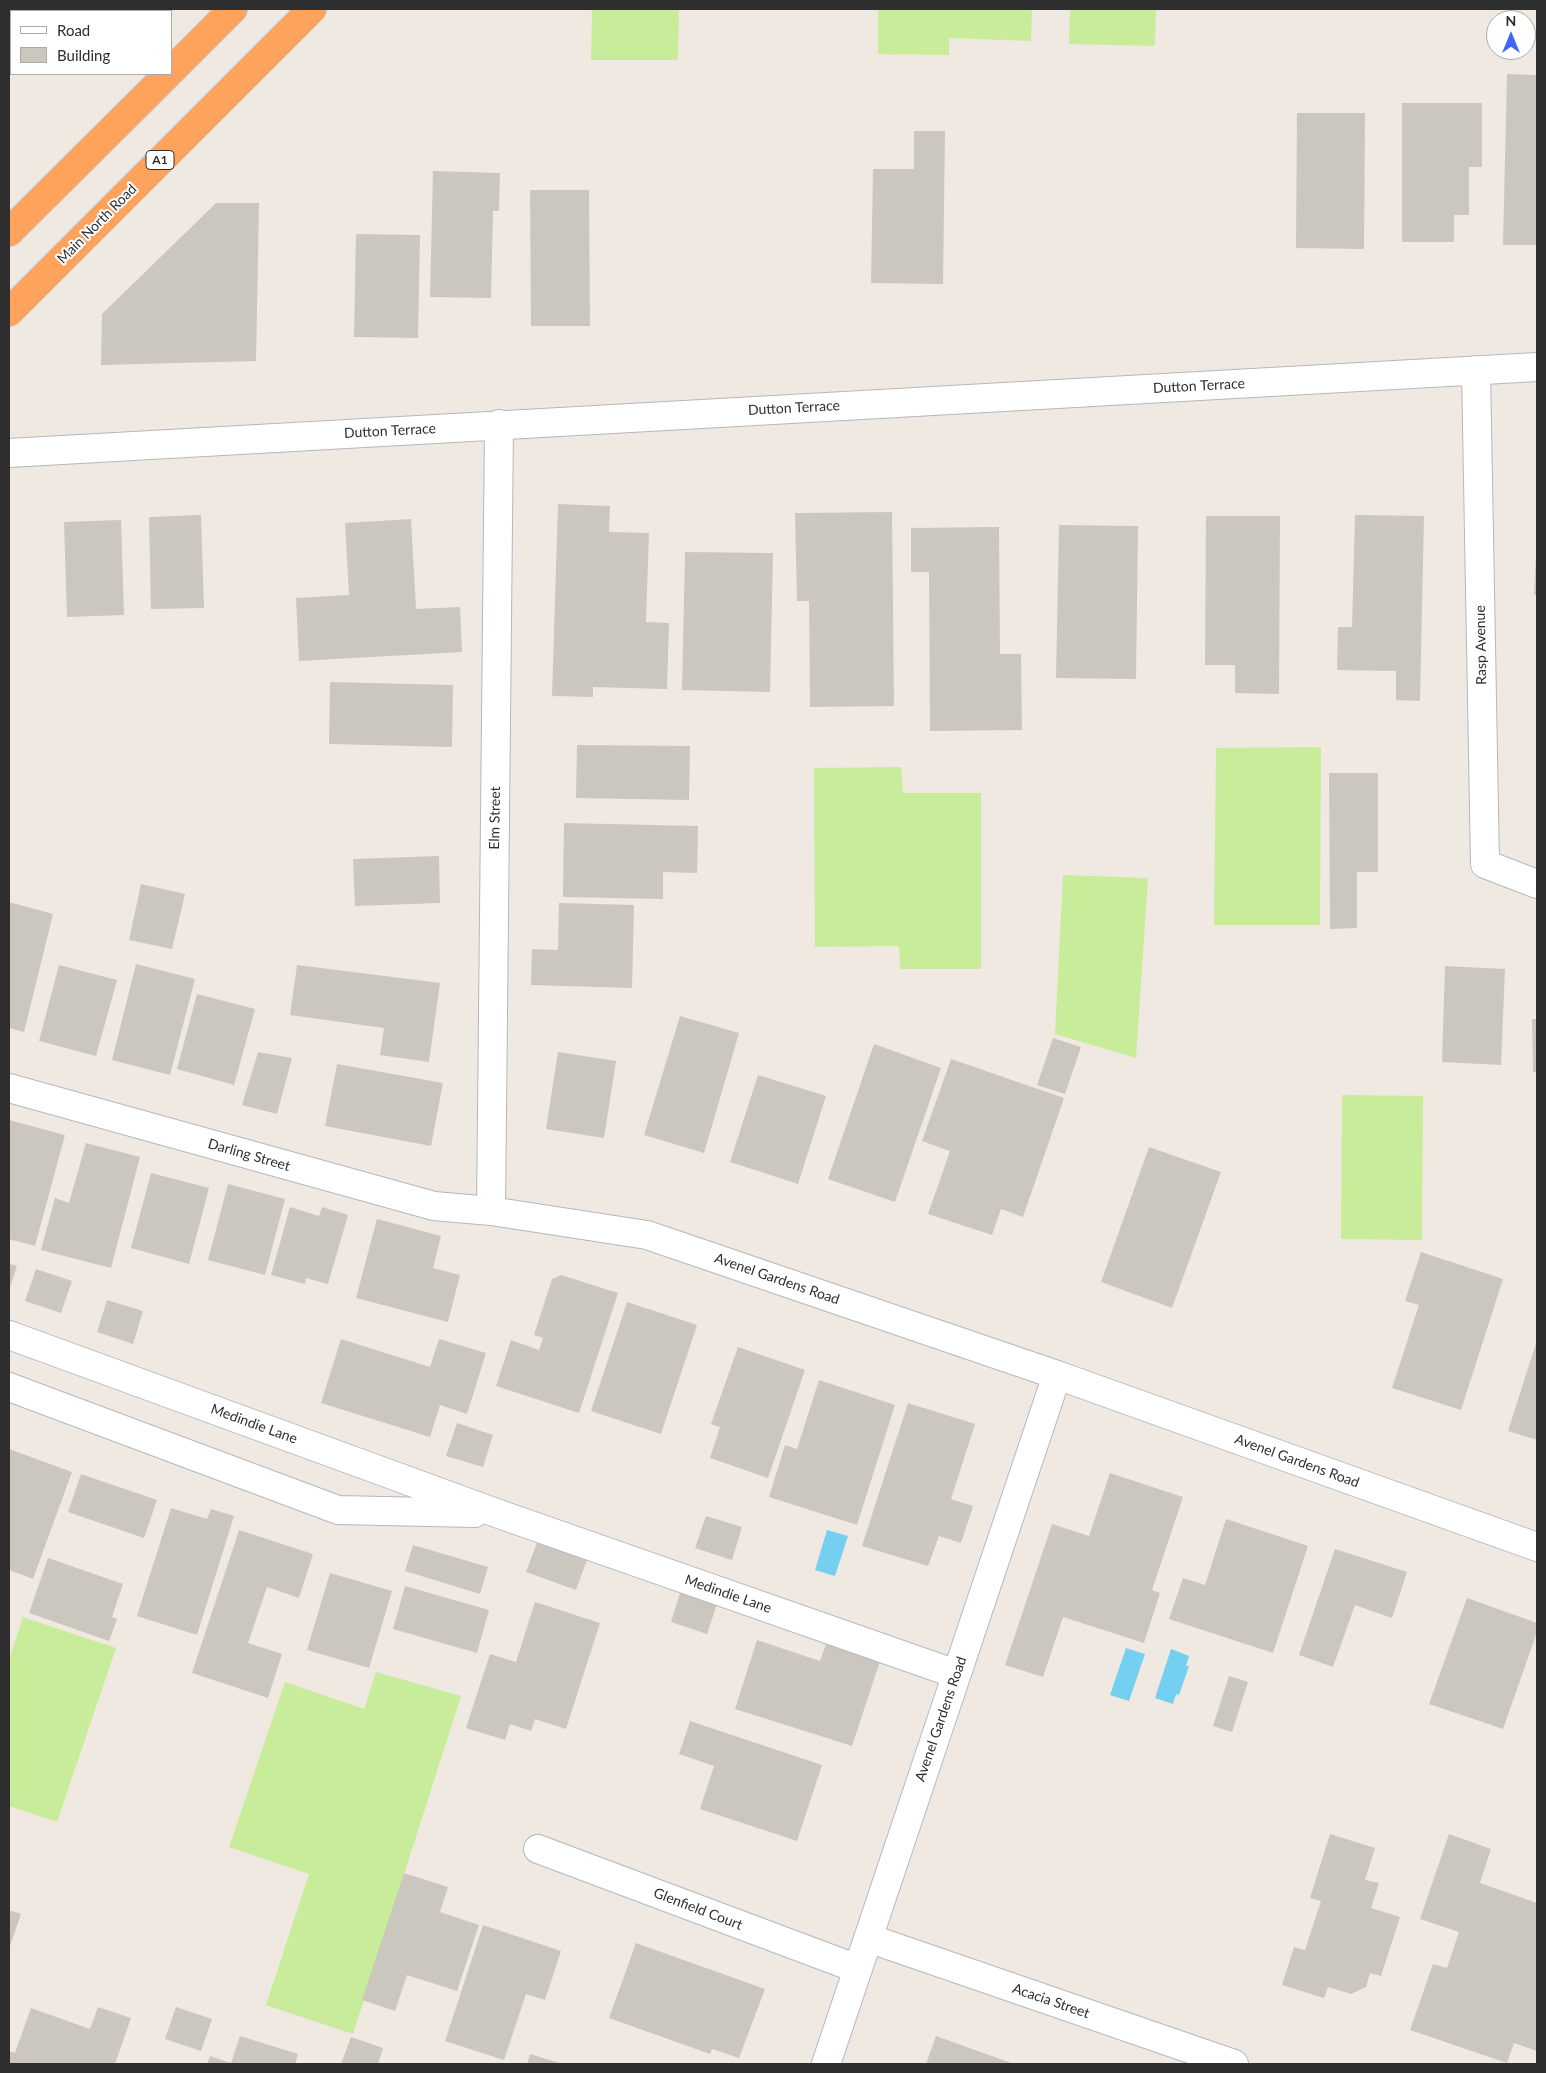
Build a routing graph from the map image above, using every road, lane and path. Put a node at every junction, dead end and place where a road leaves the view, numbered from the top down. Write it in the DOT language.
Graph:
graph roads {
  1 [pos="233,9"];
  2 [pos="312,9"];
  3 [pos="172,70"];
  4 [pos="167,75"];
  5 [pos="9,232"];
  6 [pos="9,312"];
  7 [pos="1537,367"];
  8 [pos="1476,370"];
  9 [pos="499,424"];
  10 [pos="9,434"];
  11 [pos="52,450"];
  12 [pos="9,453"];
  13 [pos="1537,884"];
  14 [pos="9,1088"];
  15 [pos="491,1211"];
  16 [pos="9,1335"];
  17 [pos="1057,1375"];
  18 [pos="9,1387"];
  19 [pos="499,1514"];
  20 [pos="1537,1547"];
  21 [pos="956,1674"];
  22 [pos="538,1849"];
  23 [pos="868,1938"];
  24 [pos="858,1969"];
  25 [pos="826,2064"];
  26 [pos="1234,2064"];
  1 -- 3 [label="highway"];
  2 -- 6 [label="highway, Main North Road / A1"];
  4 -- 5 [label="highway"];
  7 -- 8 [label="street, Dutton Terrace"];
  8 -- 9 [label="street, Dutton Terrace"];
  8 -- 13 [label="street, Rasp Avenue"];
  9 -- 11 [label="street, Dutton Terrace"];
  9 -- 15 [label="street, Elm Street"];
  10 -- 11 [label="street, Dutton Terrace"];
  11 -- 12 [label="street, Dutton Terrace"];
  14 -- 15 [label="street, Darling Street"];
  15 -- 17 [label="street, Avenel Gardens Road"];
  16 -- 19 [label="street, Medindie Lane"];
  17 -- 20 [label="street, Avenel Gardens Road"];
  17 -- 21 [label="street, Avenel Gardens Road"];
  18 -- 19 [label="street, Medindie Lane"];
  19 -- 21 [label="street, Medindie Lane"];
  21 -- 23 [label="street, Avenel Gardens Road"];
  22 -- 24 [label="street, Glenfield Court"];
  23 -- 24 [label="street, Avenel Gardens Road"];
  23 -- 26 [label="street, Acacia Street"];
  24 -- 25 [label="street, Avenel Gardens Road"];
}
